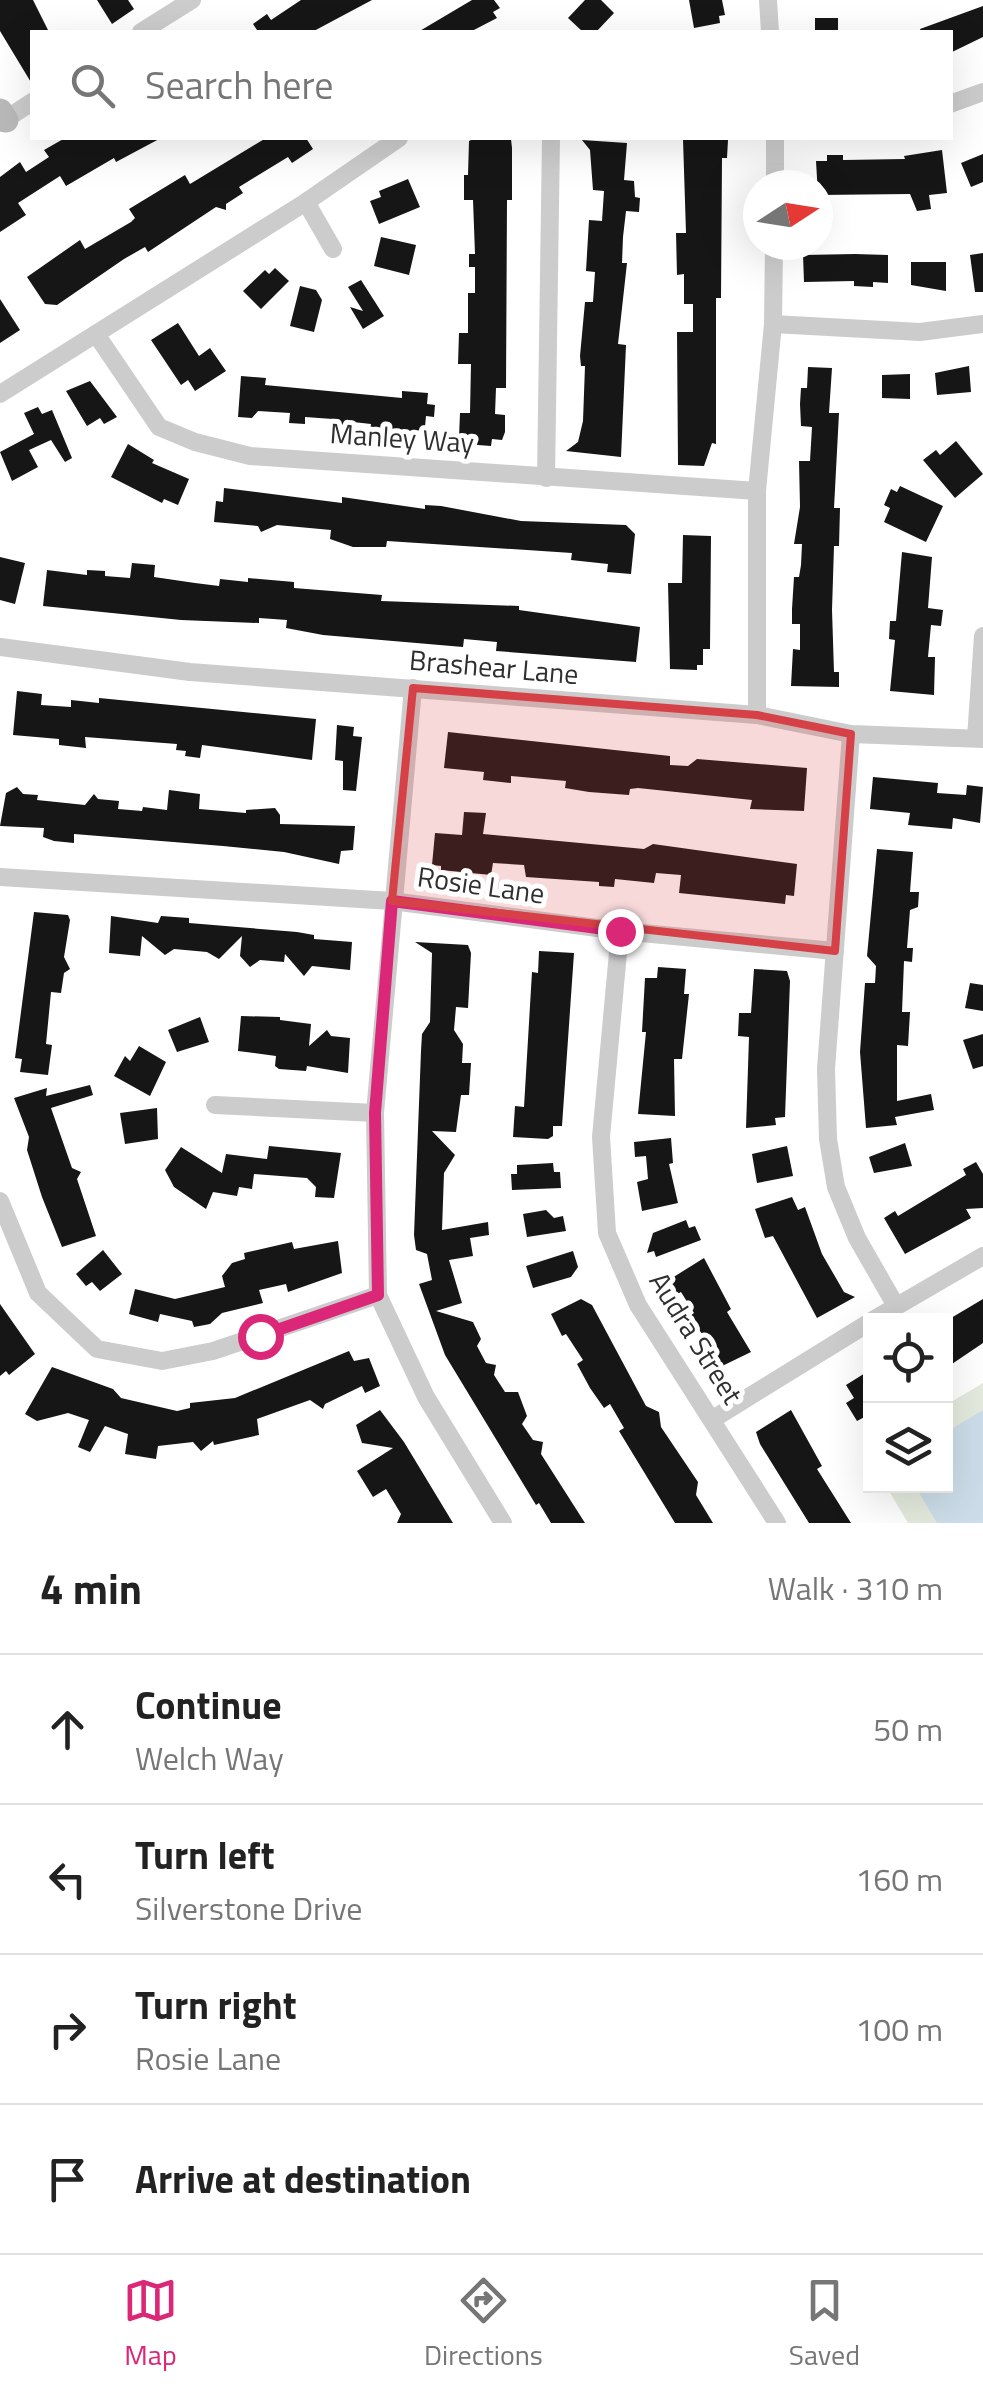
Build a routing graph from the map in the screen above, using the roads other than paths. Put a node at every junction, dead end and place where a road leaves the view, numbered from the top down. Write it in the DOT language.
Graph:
graph roads {
  1 [pos="768,0"];
  2 [pos="186,1"];
  3 [pos="144,30"];
  4 [pos="770,30"];
  5 [pos="983,92"];
  6 [pos="30,103"];
  7 [pos="953,103"];
  8 [pos="2,118"];
  9 [pos="396,140"];
  10 [pos="552,140"];
  11 [pos="775,140"];
  12 [pos="774,170"];
  13 [pos="306,202"];
  14 [pos="332,250"];
  15 [pos="774,260"];
  16 [pos="773,324"];
  17 [pos="983,324"];
  18 [pos="96,334"];
  19 [pos="0,394"];
  20 [pos="546,478"];
  21 [pos="757,490"];
  22 [pos="983,636"];
  23 [pos="0,647"];
  24 [pos="413,688"];
  25 [pos="757,715"];
  26 [pos="851,734"];
  27 [pos="979,739"];
  28 [pos="0,877"];
  29 [pos="392,901"];
  30 [pos="620,931"];
  31 [pos="835,951"];
  32 [pos="215,1105"];
  33 [pos="375,1113"];
  34 [pos="0,1200"];
  35 [pos="983,1256"];
  36 [pos="378,1295"];
  37 [pos="896,1306"];
  38 [pos="885,1313"];
  39 [pos="863,1327"];
  40 [pos="714,1419"];
  41 [pos="504,1523"];
  42 [pos="777,1523"];
  1 -- 4 [label="street"];
  2 -- 3 [label="street"];
  5 -- 7 [label="street"];
  6 -- 8 [label="street"];
  9 -- 13 [label="street"];
  10 -- 20 [label="street"];
  11 -- 12 [label="street"];
  13 -- 14 [label="street"];
  13 -- 18 [label="street"];
  15 -- 16 [label="street"];
  16 -- 17 [label="street"];
  16 -- 21 [label="street"];
  18 -- 19 [label="street"];
  18 -- 20 [label="street, Manley Way"];
  20 -- 21 [label="street, Manley Way"];
  21 -- 25 [label="street"];
  22 -- 27 [label="street"];
  23 -- 24 [label="street, Brashear Lane"];
  24 -- 25 [label="street, Brashear Lane"];
  24 -- 29 [label="street"];
  25 -- 26 [label="street, Brashear Lane"];
  26 -- 27 [label="street, Brashear Lane"];
  26 -- 31 [label="street"];
  28 -- 29 [label="street, Rosie Lane"];
  29 -- 30 [label="street, Rosie Lane"];
  29 -- 33 [label="street"];
  30 -- 31 [label="street, Rosie Lane"];
  30 -- 40 [label="street, Audra Street"];
  31 -- 37 [label="street"];
  32 -- 33 [label="street"];
  33 -- 36 [label="street"];
  34 -- 36 [label="street"];
  35 -- 37 [label="street"];
  36 -- 41 [label="street"];
  37 -- 38 [label="street"];
  39 -- 40 [label="street"];
  40 -- 42 [label="street, Audra Street"];
}
